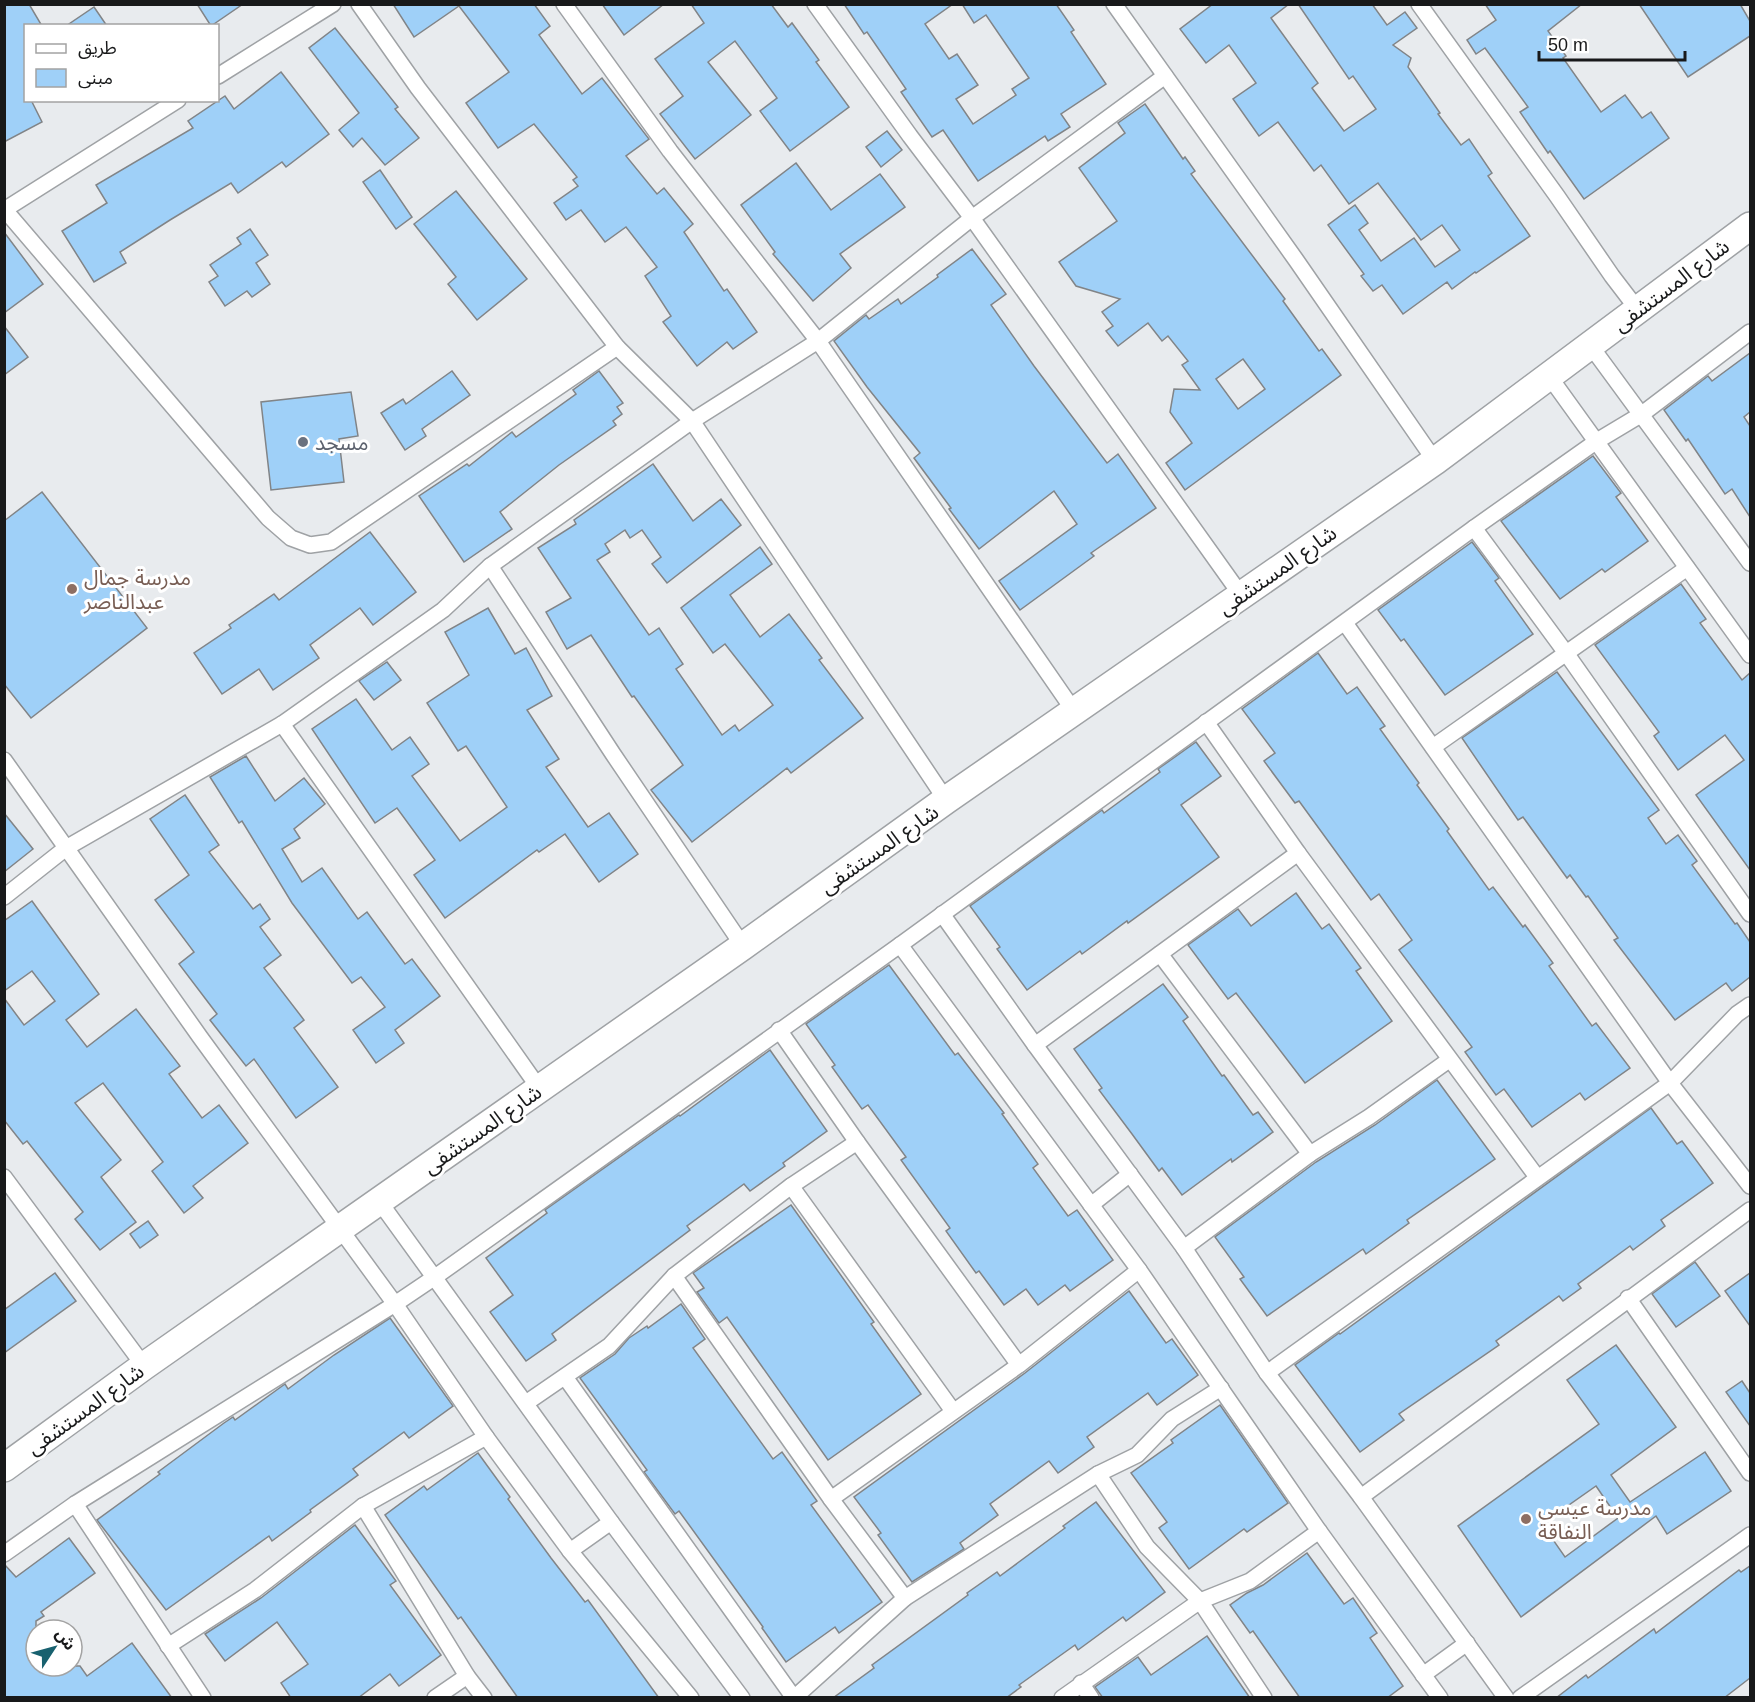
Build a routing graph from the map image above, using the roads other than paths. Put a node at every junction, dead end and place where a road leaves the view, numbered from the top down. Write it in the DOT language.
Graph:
graph roads {
  1 [pos="333,4"];
  2 [pos="359,4"];
  3 [pos="564,4"];
  4 [pos="815,4"];
  5 [pos="1114,4"];
  6 [pos="1419,4"];
  7 [pos="219,75"];
  8 [pos="1165,76"];
  9 [pos="175,102"];
  10 [pos="5,210"];
  11 [pos="972,218"];
  12 [pos="1750,226"];
  13 [pos="1638,310"];
  14 [pos="1750,332"];
  15 [pos="818,341"];
  16 [pos="1590,345"];
  17 [pos="617,347"];
  18 [pos="1549,376"];
  19 [pos="1642,414"];
  20 [pos="692,421"];
  21 [pos="1597,441"];
  22 [pos="1435,461"];
  23 [pos="1474,528"];
  24 [pos="1750,563"];
  25 [pos="490,566"];
  26 [pos="1687,568"];
  27 [pos="1240,595"];
  28 [pos="1345,623"];
  29 [pos="1566,652"];
  30 [pos="1750,655"];
  31 [pos="1074,711"];
  32 [pos="1206,722"];
  33 [pos="282,724"];
  34 [pos="1433,747"];
  35 [pos="4,760"];
  36 [pos="946,800"];
  37 [pos="66,848"];
  38 [pos="1298,853"];
  39 [pos="4,897"];
  40 [pos="942,914"];
  41 [pos="1750,914"];
  42 [pos="900,945"];
  43 [pos="743,946"];
  44 [pos="1160,954"];
  45 [pos="1750,1005"];
  46 [pos="779,1030"];
  47 [pos="1035,1045"];
  48 [pos="1449,1060"];
  49 [pos="1670,1083"];
  50 [pos="539,1088"];
  51 [pos="857,1142"];
  52 [pos="1310,1154"];
  53 [pos="1130,1174"];
  54 [pos="4,1177"];
  55 [pos="1537,1177"];
  56 [pos="791,1185"];
  57 [pos="1750,1186"];
  58 [pos="379,1201"];
  59 [pos="1091,1205"];
  60 [pos="1750,1210"];
  61 [pos="339,1228"];
  62 [pos="1184,1248"];
  63 [pos="1139,1270"];
  64 [pos="674,1276"];
  65 [pos="435,1277"];
  66 [pos="1628,1298"];
  67 [pos="395,1304"];
  68 [pos="1019,1365"];
  69 [pos="144,1366"];
  70 [pos="1267,1373"];
  71 [pos="566,1377"];
  72 [pos="1221,1388"];
  73 [pos="526,1404"];
  74 [pos="953,1411"];
  75 [pos="486,1437"];
  76 [pos="4,1468"];
  77 [pos="1750,1469"];
  78 [pos="1098,1474"];
  79 [pos="1360,1497"];
  80 [pos="831,1499"];
  81 [pos="75,1504"];
  82 [pos="363,1506"];
  83 [pos="611,1522"];
  84 [pos="1319,1531"];
  85 [pos="1750,1535"];
  86 [pos="570,1551"];
  87 [pos="4,1554"];
  88 [pos="905,1598"];
  89 [pos="1200,1601"];
  90 [pos="1467,1643"];
  91 [pos="168,1646"];
  92 [pos="1423,1675"];
  93 [pos="467,1676"];
  94 [pos="1081,1683"];
  95 [pos="1439,1697"];
  96 [pos="202,1698"];
  97 [pos="435,1698"];
  98 [pos="483,1698"];
  99 [pos="691,1698"];
  100 [pos="742,1698"];
  101 [pos="794,1698"];
  102 [pos="1062,1698"];
  103 [pos="1091,1698"];
  104 [pos="1264,1698"];
  105 [pos="1506,1698"];
  106 [pos="1520,1698"];
  1 -- 7 [label="street"];
  2 -- 17 [label="street"];
  3 -- 15 [label="street"];
  4 -- 11 [label="street"];
  5 -- 8 [label="street"];
  6 -- 13 [label="street"];
  8 -- 11 [label="street"];
  8 -- 22 [label="street"];
  9 -- 10 [label="street"];
  10 -- 17 [label="street"];
  11 -- 15 [label="street"];
  11 -- 27 [label="street"];
  12 -- 13 [label="highway, شارع المستشفى"];
  13 -- 16 [label="highway, شارع المستشفى"];
  14 -- 19 [label="street"];
  15 -- 20 [label="street"];
  15 -- 31 [label="street"];
  16 -- 18 [label="highway, شارع المستشفى"];
  16 -- 19 [label="street"];
  17 -- 20 [label="street"];
  18 -- 21 [label="street"];
  18 -- 22 [label="highway, شارع المستشفى"];
  19 -- 21 [label="street"];
  19 -- 24 [label="street"];
  20 -- 25 [label="street"];
  20 -- 36 [label="street"];
  21 -- 23 [label="street"];
  21 -- 26 [label="street"];
  22 -- 27 [label="highway, شارع المستشفى"];
  23 -- 28 [label="street"];
  23 -- 29 [label="street"];
  25 -- 33 [label="street"];
  25 -- 43 [label="street"];
  26 -- 29 [label="street"];
  26 -- 30 [label="street"];
  27 -- 31 [label="highway, شارع المستشفى"];
  28 -- 32 [label="street"];
  28 -- 34 [label="street"];
  29 -- 34 [label="street"];
  29 -- 41 [label="street"];
  31 -- 36 [label="highway, شارع المستشفى"];
  32 -- 38 [label="street"];
  32 -- 40 [label="street"];
  33 -- 37 [label="street"];
  33 -- 50 [label="street"];
  34 -- 49 [label="street"];
  35 -- 37 [label="street"];
  36 -- 43 [label="highway, شارع المستشفى"];
  37 -- 39 [label="street"];
  37 -- 61 [label="street"];
  38 -- 44 [label="street"];
  38 -- 48 [label="street"];
  40 -- 42 [label="street"];
  40 -- 47 [label="street"];
  42 -- 46 [label="street"];
  42 -- 59 [label="street"];
  43 -- 50 [label="highway, شارع المستشفى"];
  44 -- 47 [label="street"];
  44 -- 52 [label="street"];
  45 -- 49 [label="street"];
  46 -- 51 [label="street"];
  46 -- 65 [label="street"];
  47 -- 53 [label="street"];
  48 -- 52 [label="street"];
  48 -- 55 [label="street"];
  49 -- 55 [label="street"];
  49 -- 57 [label="street"];
  50 -- 58 [label="highway, شارع المستشفى"];
  51 -- 56 [label="street"];
  51 -- 68 [label="street"];
  52 -- 62 [label="street"];
  53 -- 59 [label="street"];
  53 -- 62 [label="street"];
  54 -- 69 [label="street"];
  55 -- 70 [label="street"];
  56 -- 64 [label="street"];
  56 -- 74 [label="street"];
  58 -- 61 [label="highway, شارع المستشفى"];
  58 -- 65 [label="street"];
  59 -- 63 [label="street"];
  60 -- 66 [label="street"];
  61 -- 67 [label="street"];
  61 -- 69 [label="highway, شارع المستشفى"];
  62 -- 70 [label="street"];
  63 -- 68 [label="street"];
  63 -- 72 [label="street"];
  64 -- 71 [label="street"];
  64 -- 80 [label="street"];
  65 -- 67 [label="street"];
  65 -- 73 [label="street"];
  66 -- 77 [label="street"];
  66 -- 79 [label="street"];
  67 -- 75 [label="street"];
  67 -- 81 [label="street"];
  68 -- 74 [label="street"];
  69 -- 76 [label="highway, شارع المستشفى"];
  70 -- 79 [label="street"];
  71 -- 73 [label="street"];
  71 -- 101 [label="street"];
  72 -- 78 [label="street"];
  72 -- 84 [label="street"];
  73 -- 83 [label="street"];
  74 -- 80 [label="street"];
  75 -- 82 [label="street"];
  75 -- 86 [label="street"];
  78 -- 88 [label="street"];
  78 -- 89 [label="street"];
  79 -- 90 [label="street"];
  80 -- 88 [label="street"];
  81 -- 87 [label="street"];
  81 -- 91 [label="street"];
  82 -- 91 [label="street"];
  82 -- 93 [label="street"];
  83 -- 86 [label="street"];
  83 -- 100 [label="street"];
  84 -- 89 [label="street"];
  84 -- 92 [label="street"];
  85 -- 106 [label="street"];
  86 -- 99 [label="street"];
  88 -- 101 [label="street"];
  89 -- 94 [label="street"];
  89 -- 104 [label="street"];
  90 -- 92 [label="street"];
  90 -- 105 [label="street"];
  91 -- 96 [label="street"];
  92 -- 95 [label="street"];
  93 -- 97 [label="street"];
  93 -- 98 [label="street"];
  94 -- 102 [label="street"];
  94 -- 103 [label="street"];
}
